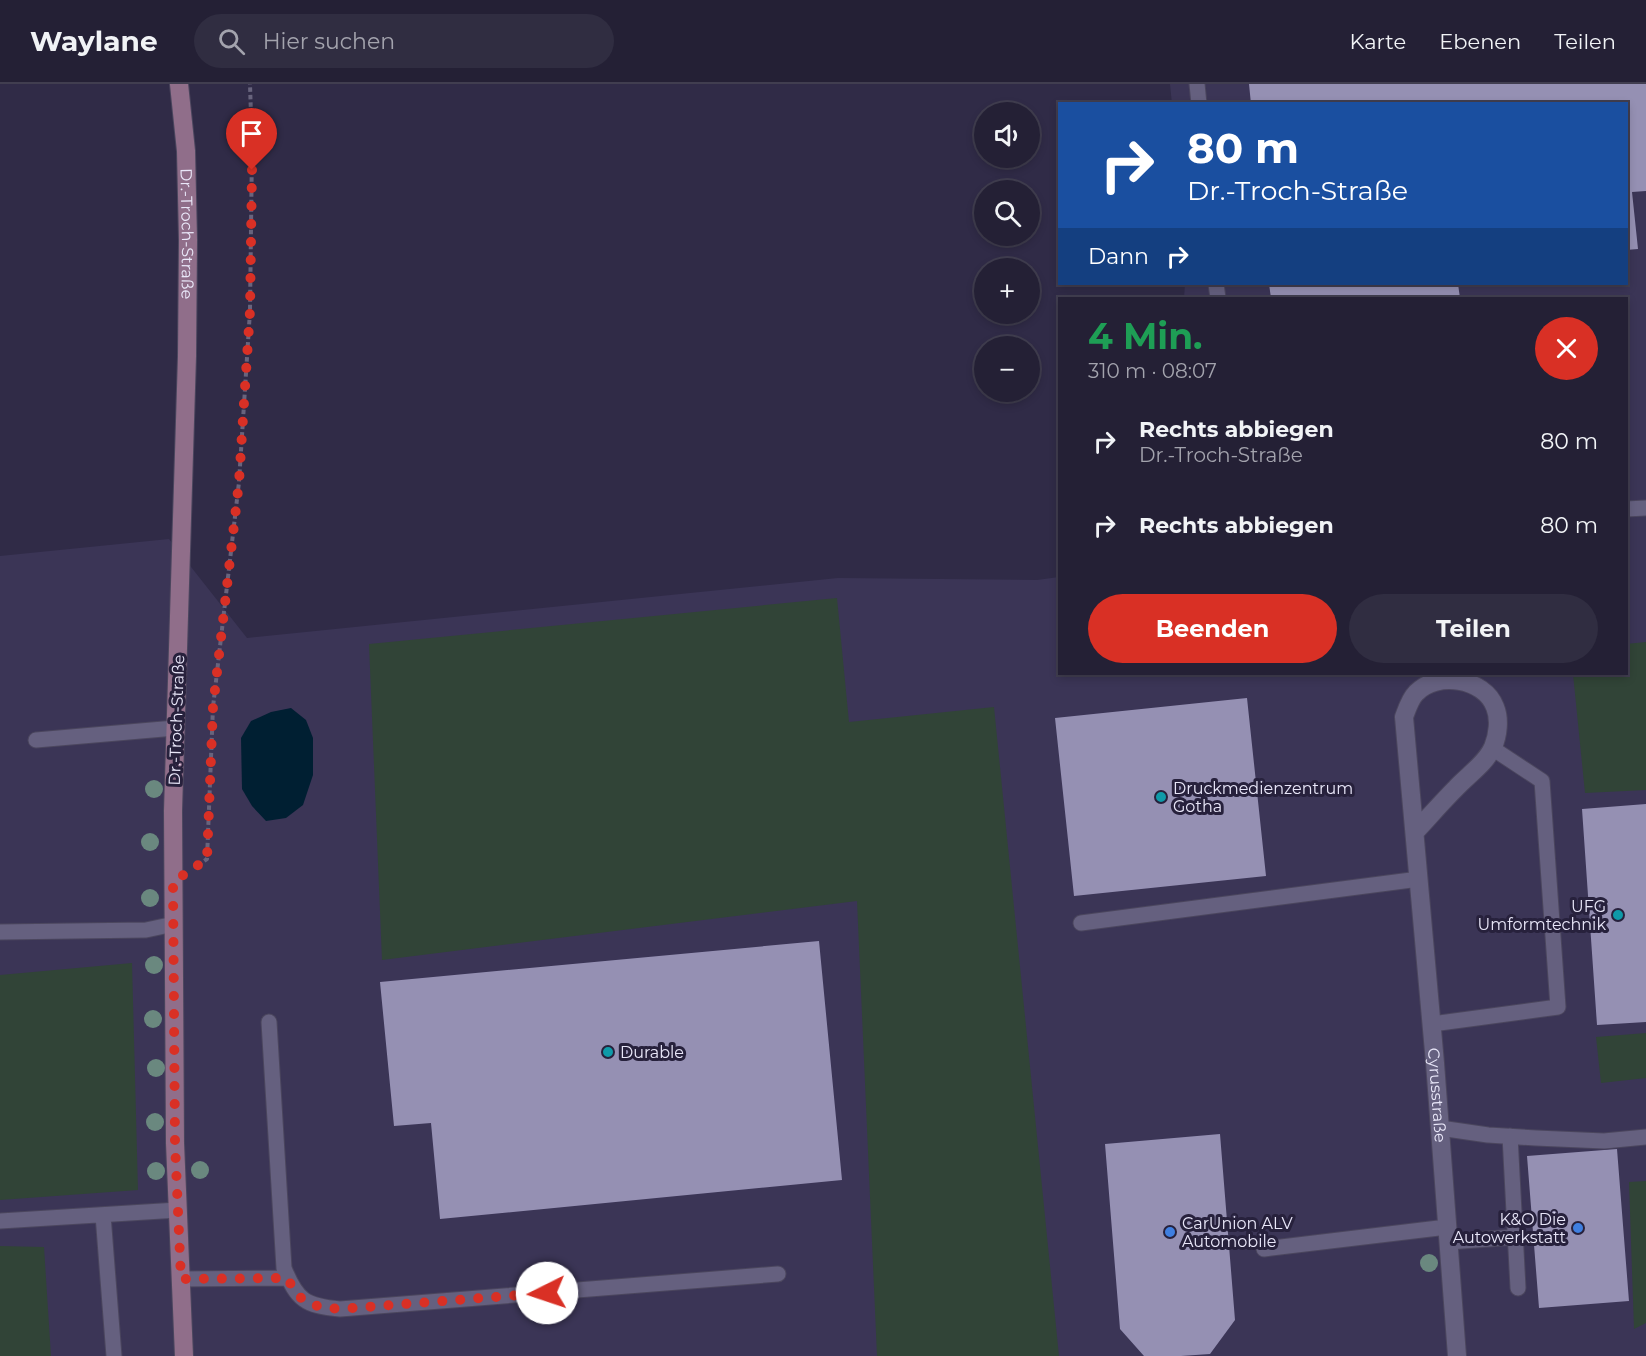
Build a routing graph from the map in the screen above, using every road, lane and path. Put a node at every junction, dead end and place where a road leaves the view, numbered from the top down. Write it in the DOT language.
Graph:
graph roads {
  1 [pos="179,84"];
  2 [pos="250,84"];
  3 [pos="1197,84"];
  4 [pos="1198,102"];
  5 [pos="1646,508"];
  6 [pos="1628,509"];
  7 [pos="175,728"];
  8 [pos="36,740"];
  9 [pos="1492,748"];
  10 [pos="1415,832"];
  11 [pos="1419,879"];
  12 [pos="173,882"];
  13 [pos="1081,923"];
  14 [pos="174,924"];
  15 [pos="0,932"];
  16 [pos="269,1022"];
  17 [pos="1432,1024"];
  18 [pos="1440,1128"];
  19 [pos="1510,1136"];
  20 [pos="1646,1137"];
  21 [pos="178,1210"];
  22 [pos="102,1215"];
  23 [pos="0,1221"];
  24 [pos="1448,1235"];
  25 [pos="1515,1237"];
  26 [pos="1264,1249"];
  27 [pos="778,1274"];
  28 [pos="288,1278"];
  29 [pos="181,1279"];
  30 [pos="1518,1288"];
  31 [pos="114,1356"];
  32 [pos="184,1356"];
  33 [pos="1457,1356"];
  1 -- 7 [label="main road, Dr.-Troch-Straße"];
  2 -- 12 [label="path"];
  3 -- 4 [label="lane"];
  5 -- 6 [label="lane"];
  7 -- 8 [label="lane"];
  7 -- 12 [label="main road, Dr.-Troch-Straße"];
  9 -- 10 [label="street, Cyrusstraße"];
  9 -- 10 [label="street, Cyrusstraße"];
  9 -- 17 [label="lane"];
  10 -- 11 [label="street, Cyrusstraße"];
  11 -- 13 [label="lane"];
  11 -- 17 [label="street, Cyrusstraße"];
  12 -- 14 [label="main road, Dr.-Troch-Straße"];
  14 -- 15 [label="lane"];
  14 -- 21 [label="main road, Dr.-Troch-Straße"];
  16 -- 28 [label="lane"];
  17 -- 18 [label="street, Cyrusstraße"];
  18 -- 19 [label="lane"];
  18 -- 24 [label="street, Cyrusstraße"];
  19 -- 20 [label="lane"];
  19 -- 25 [label="lane"];
  21 -- 22 [label="lane"];
  21 -- 29 [label="main road, Dr.-Troch-Straße"];
  22 -- 23 [label="lane"];
  22 -- 31 [label="lane"];
  24 -- 25 [label="lane"];
  24 -- 26 [label="lane"];
  24 -- 33 [label="street, Cyrusstraße"];
  25 -- 30 [label="lane"];
  27 -- 28 [label="lane"];
  28 -- 29 [label="lane"];
  29 -- 32 [label="main road, Dr.-Troch-Straße"];
}
